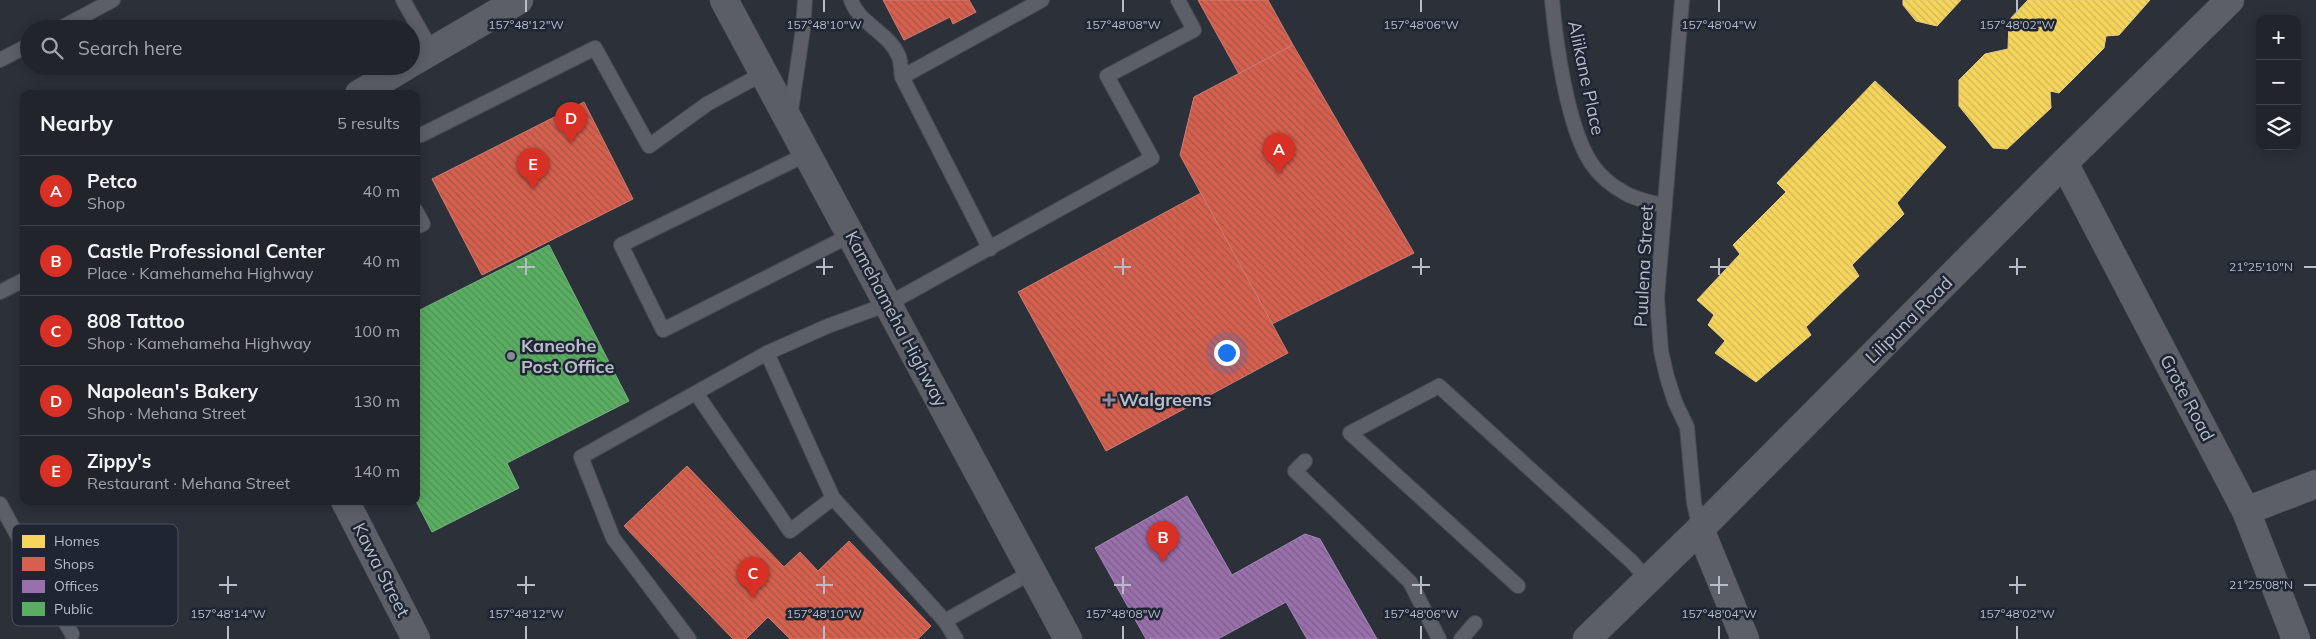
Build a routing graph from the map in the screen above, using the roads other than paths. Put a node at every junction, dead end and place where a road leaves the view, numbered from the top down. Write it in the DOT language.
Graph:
graph roads {
  1 [pos="113,0"];
  2 [pos="403,0"];
  3 [pos="519,0"];
  4 [pos="724,0"];
  5 [pos="804,0"];
  6 [pos="850,0"];
  7 [pos="1042,0"];
  8 [pos="1178,0"];
  9 [pos="1552,0"];
  10 [pos="1682,0"];
  11 [pos="2230,0"];
  12 [pos="76,20"];
  13 [pos="410,20"];
  14 [pos="20,50"];
  15 [pos="422,57"];
  16 [pos="0,60"];
  17 [pos="764,73"];
  18 [pos="395,77"];
  19 [pos="902,77"];
  20 [pos="367,90"];
  21 [pos="789,121"];
  22 [pos="420,132"];
  23 [pos="807,154"];
  24 [pos="2064,163"];
  25 [pos="1665,206"];
  26 [pos="851,235"];
  27 [pos="990,248"];
  28 [pos="20,282"];
  29 [pos="0,292"];
  30 [pos="888,304"];
  31 [pos="767,353"];
  32 [pos="696,393"];
  33 [pos="1305,461"];
  34 [pos="2316,484"];
  35 [pos="833,498"];
  36 [pos="0,504"];
  37 [pos="347,505"];
  38 [pos="2246,511"];
  39 [pos="12,526"];
  40 [pos="1700,529"];
  41 [pos="1032,572"];
  42 [pos="1647,579"];
  43 [pos="1518,586"];
  44 [pos="945,621"];
  45 [pos="1475,623"];
  46 [pos="68,626"];
  47 [pos="72,634"];
  48 [pos="416,639"];
  49 [pos="689,639"];
  50 [pos="957,639"];
  51 [pos="1068,639"];
  52 [pos="1439,639"];
  53 [pos="1460,639"];
  54 [pos="1587,639"];
  55 [pos="1745,639"];
  56 [pos="2296,639"];
  1 -- 12 [label="lane"];
  2 -- 13 [label="lane"];
  3 -- 15 [label="street"];
  4 -- 17 [label="main road, Kamehameha Highway"];
  5 -- 21 [label="lane"];
  6 -- 19 [label="lane"];
  7 -- 19 [label="lane"];
  8 -- 27 [label="lane"];
  9 -- 25 [label="lane, Aliikane Place"];
  10 -- 25 [label="lane, Puulena Street"];
  11 -- 24 [label="street, Lilipuna Road"];
  14 -- 16 [label="lane"];
  17 -- 21 [label="main road, Kamehameha Highway"];
  17 -- 22 [label="lane"];
  18 -- 20 [label="street"];
  19 -- 27 [label="lane"];
  21 -- 23 [label="main road, Kamehameha Highway"];
  23 -- 26 [label="main road, Kamehameha Highway"];
  23 -- 26 [label="lane"];
  24 -- 38 [label="street, Grote Road"];
  24 -- 40 [label="street, Lilipuna Road"];
  25 -- 40 [label="lane, Puulena Street"];
  26 -- 30 [label="main road, Kamehameha Highway"];
  27 -- 30 [label="lane"];
  28 -- 29 [label="lane"];
  30 -- 31 [label="lane"];
  30 -- 41 [label="main road, Kamehameha Highway"];
  31 -- 32 [label="lane"];
  31 -- 35 [label="lane"];
  32 -- 35 [label="lane"];
  32 -- 49 [label="lane"];
  33 -- 52 [label="lane"];
  34 -- 38 [label="street"];
  35 -- 44 [label="lane"];
  36 -- 39 [label="lane"];
  37 -- 48 [label="street, Kawa Street"];
  38 -- 56 [label="street, Grote Road"];
  40 -- 42 [label="street, Lilipuna Road"];
  40 -- 55 [label="street"];
  41 -- 44 [label="lane"];
  41 -- 51 [label="main road, Kamehameha Highway"];
  42 -- 43 [label="lane"];
  42 -- 54 [label="street, Lilipuna Road"];
  44 -- 50 [label="lane"];
  45 -- 53 [label="lane"];
  46 -- 47 [label="lane"];
}
